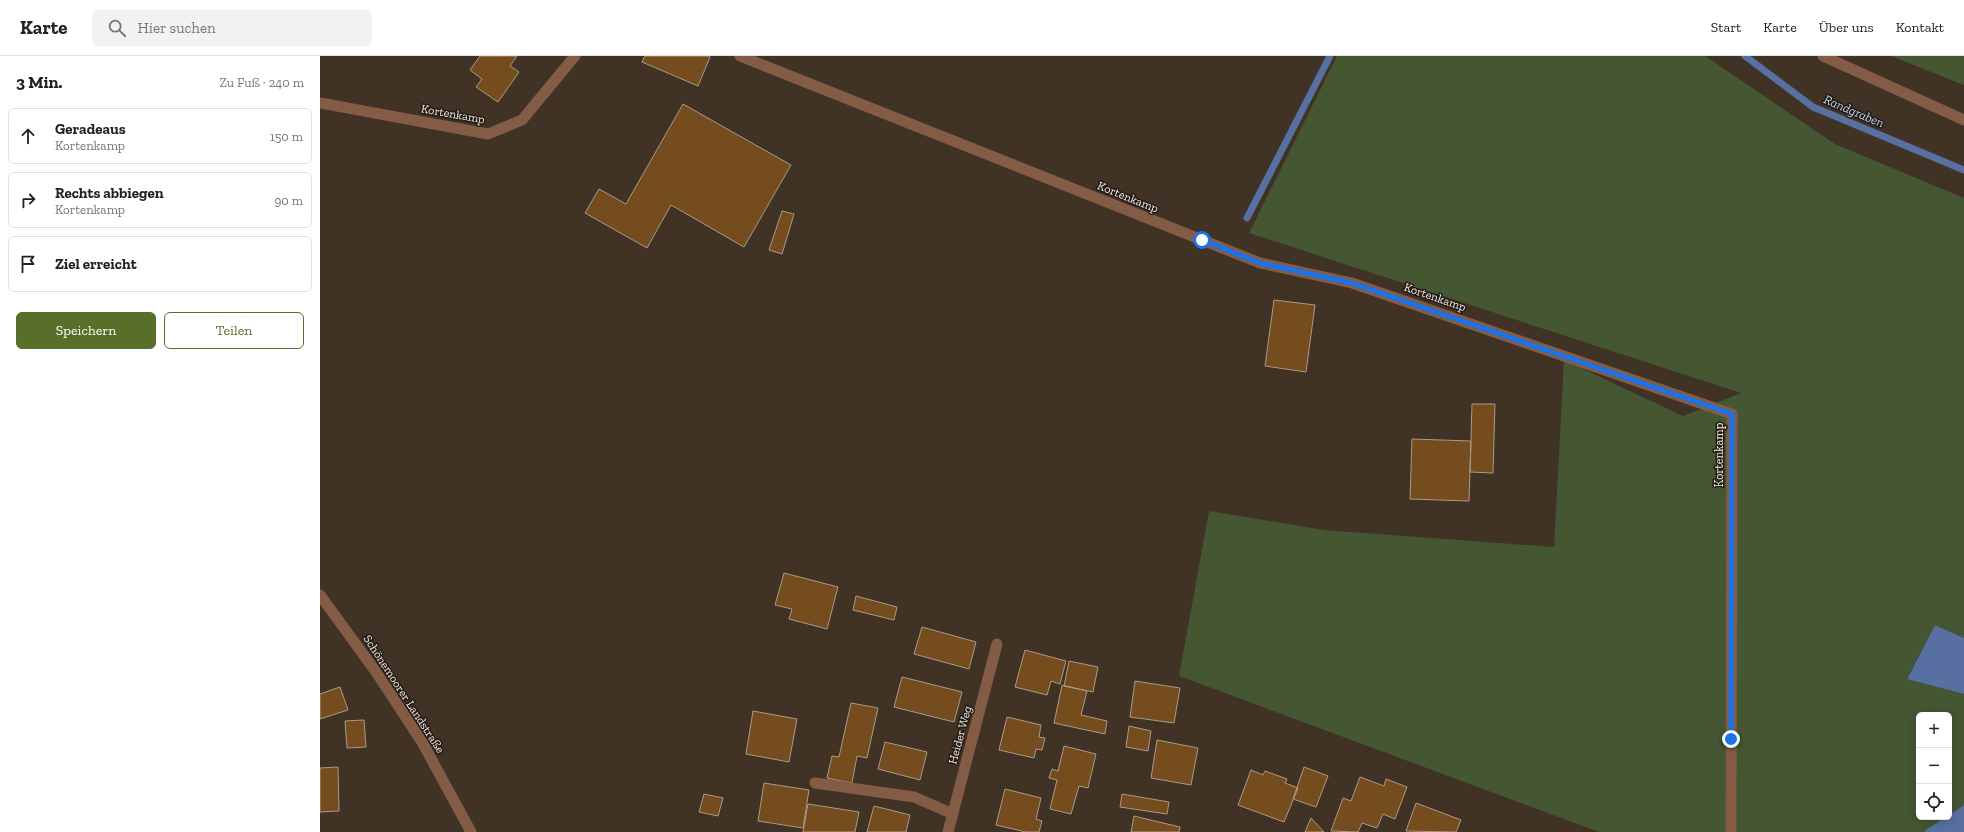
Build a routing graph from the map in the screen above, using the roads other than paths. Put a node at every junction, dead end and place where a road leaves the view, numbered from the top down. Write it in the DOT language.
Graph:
graph roads {
  1 [pos="575,56"];
  2 [pos="740,56"];
  3 [pos="1822,56"];
  4 [pos="320,103"];
  5 [pos="1964,120"];
  6 [pos="320,596"];
  7 [pos="997,644"];
  8 [pos="815,783"];
  9 [pos="953,814"];
  10 [pos="471,832"];
  11 [pos="948,832"];
  12 [pos="1731,832"];
  1 -- 4 [label="street, Kortenkamp"];
  2 -- 12 [label="street, Kortenkamp"];
  3 -- 5 [label="street"];
  6 -- 10 [label="street, Schönemoorer Landstraße"];
  7 -- 9 [label="street, Heider Weg"];
  8 -- 9 [label="street"];
  9 -- 11 [label="street, Heider Weg"];
}
